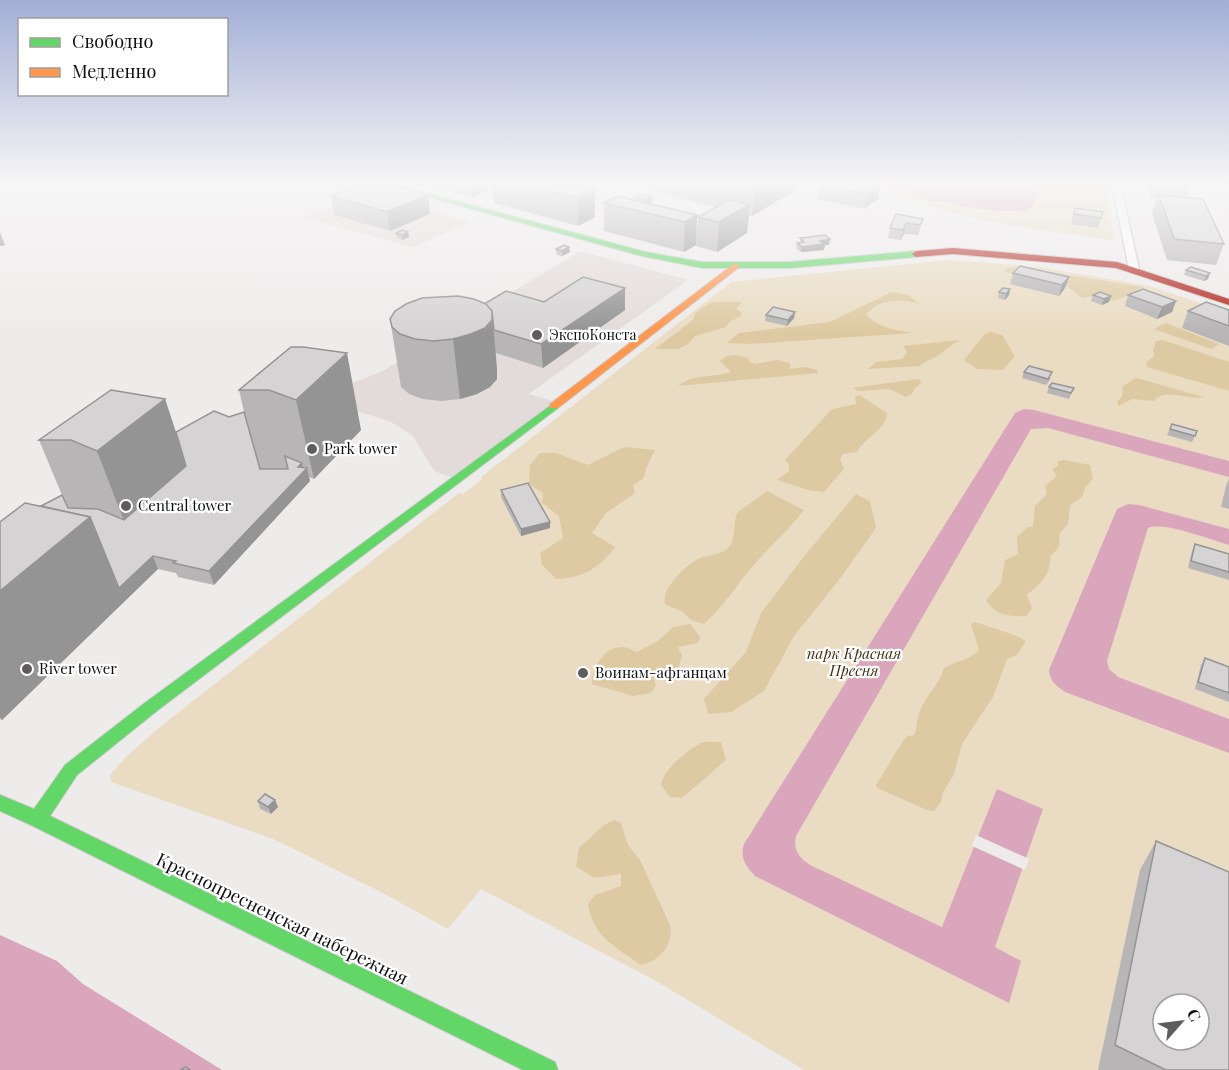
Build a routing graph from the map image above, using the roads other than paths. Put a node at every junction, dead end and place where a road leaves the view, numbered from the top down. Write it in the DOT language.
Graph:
graph roads {
  1 [pos="568,233"];
  2 [pos="1127,233"];
  3 [pos="735,266"];
  4 [pos="1134,268"];
  5 [pos="1229,302"];
  6 [pos="0,803"];
  7 [pos="38,819"];
  8 [pos="548,1070"];
  1 -- 3 [label="street"];
  2 -- 4 [label="street"];
  3 -- 4 [label="street"];
  3 -- 7 [label="street"];
  4 -- 5 [label="street"];
  6 -- 7 [label="street, Краснопресненская набережная"];
  7 -- 8 [label="street, Краснопресненская набережная"];
}
